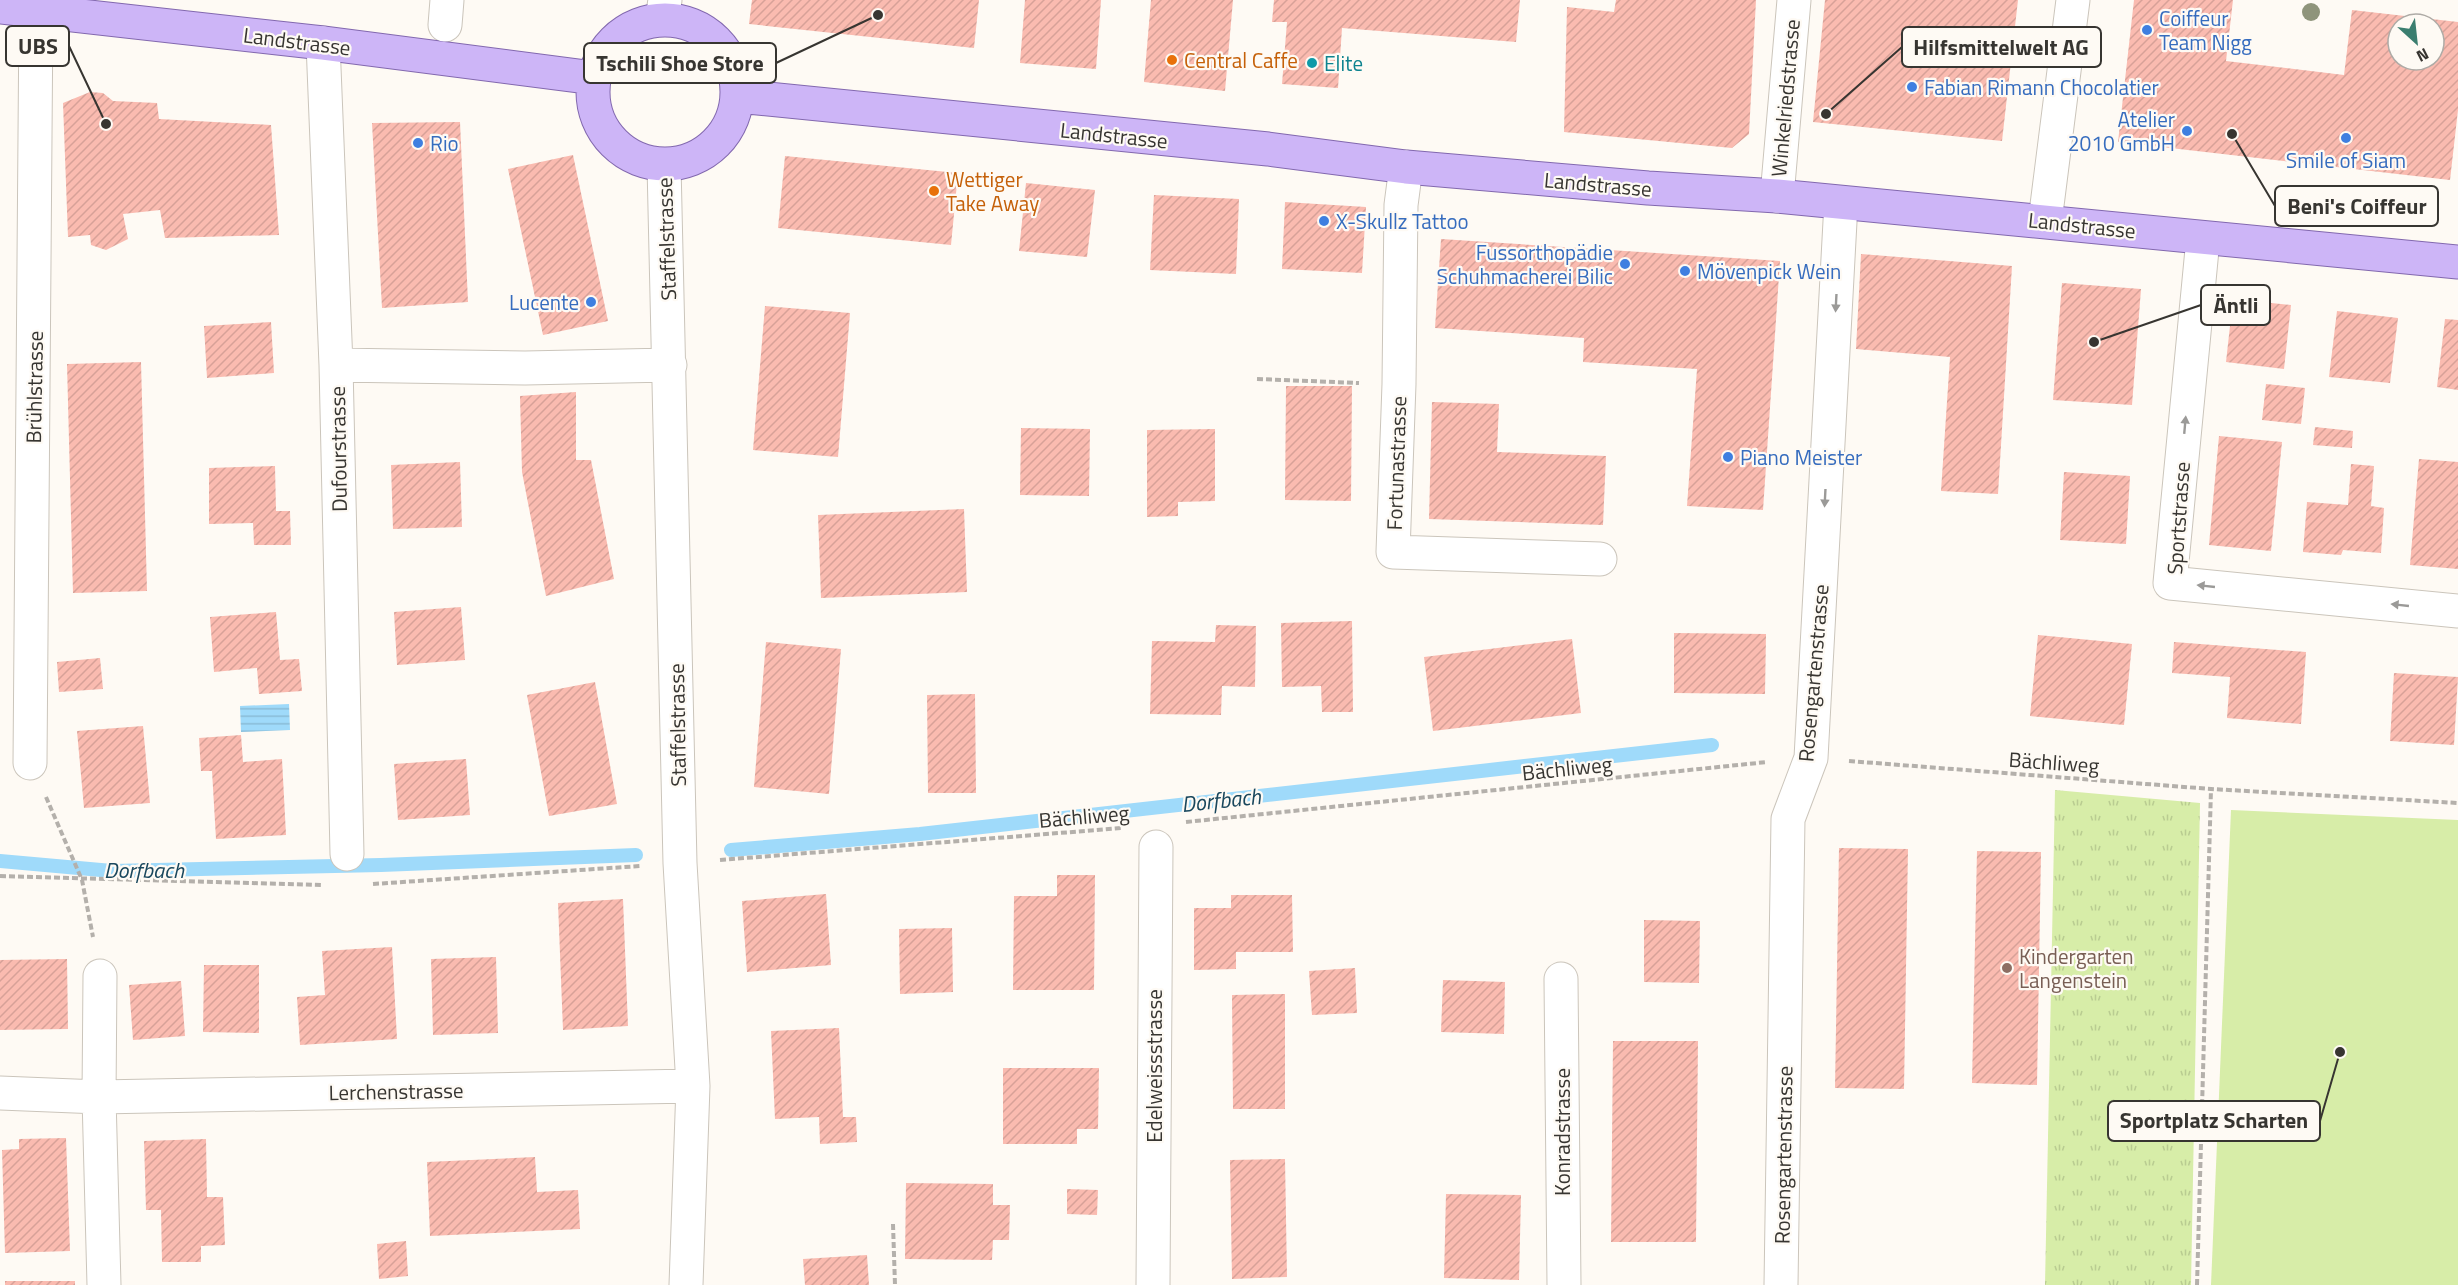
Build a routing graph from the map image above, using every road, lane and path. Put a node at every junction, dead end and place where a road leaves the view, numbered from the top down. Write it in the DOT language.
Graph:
graph roads {
  1 [pos="1794,0"];
  2 [pos="2073,0"];
  3 [pos="0,7"];
  4 [pos="664,10"];
  5 [pos="36,11"];
  6 [pos="131,11"];
  7 [pos="323,43"];
  8 [pos="594,78"];
  9 [pos="738,96"];
  10 [pos="664,165"];
  11 [pos="1406,167"];
  12 [pos="1777,196"];
  13 [pos="1841,203"];
  14 [pos="2045,221"];
  15 [pos="2203,239"];
  16 [pos="2458,262"];
  17 [pos="336,365"];
  18 [pos="670,365"];
  19 [pos="1257,379"];
  20 [pos="1399,384"];
  21 [pos="1600,559"];
  22 [pos="2458,611"];
  23 [pos="1811,758"];
  24 [pos="30,763"];
  25 [pos="2211,789"];
  26 [pos="2458,803"];
  27 [pos="1180,823"];
  28 [pos="1144,837"];
  29 [pos="347,854"];
  30 [pos="680,863"];
  31 [pos="100,976"];
  32 [pos="1561,979"];
  33 [pos="693,1086"];
  34 [pos="0,1093"];
  35 [pos="99,1097"];
  36 [pos="893,1224"];
  37 [pos="104,1285"];
  38 [pos="686,1285"];
  39 [pos="895,1285"];
  40 [pos="1153,1285"];
  41 [pos="1564,1285"];
  42 [pos="1781,1285"];
  43 [pos="2197,1285"];
  1 -- 12 [label="street, Winkelriedstrasse"];
  2 -- 14 [label="street"];
  3 -- 5 [label="main road, Landstrasse"];
  4 -- 8 [label="main road"];
  4 -- 9 [label="main road"];
  5 -- 6 [label="main road, Landstrasse"];
  5 -- 24 [label="street, Brühlstrasse"];
  6 -- 7 [label="main road, Landstrasse"];
  7 -- 8 [label="main road, Landstrasse"];
  7 -- 17 [label="street, Dufourstrasse"];
  8 -- 10 [label="main road"];
  9 -- 10 [label="main road"];
  9 -- 11 [label="main road, Landstrasse"];
  10 -- 18 [label="street, Staffelstrasse"];
  11 -- 12 [label="main road, Landstrasse"];
  11 -- 20 [label="street, Fortunastrasse"];
  12 -- 13 [label="main road, Landstrasse"];
  13 -- 14 [label="main road, Landstrasse"];
  13 -- 23 [label="street, Rosengartenstrasse, one-way"];
  14 -- 15 [label="main road, Landstrasse"];
  15 -- 16 [label="main road, Landstrasse"];
  22 -- 15 [label="street, Sportstrasse, one-way"];
  17 -- 18 [label="street"];
  17 -- 29 [label="street, Dufourstrasse"];
  18 -- 30 [label="street, Staffelstrasse"];
  19 -- 20 [label="path"];
  20 -- 21 [label="street, Fortunastrasse"];
  23 -- 25 [label="path, Bächliweg"];
  23 -- 27 [label="path, Bächliweg"];
  23 -- 42 [label="street, Rosengartenstrasse"];
  24 -- 31 [label="path"];
  25 -- 26 [label="path, Bächliweg"];
  25 -- 43 [label="path"];
  28 -- 30 [label="path, Bächliweg"];
  28 -- 40 [label="street, Edelweissstrasse"];
  30 -- 33 [label="street, Staffelstrasse"];
  31 -- 35 [label="street"];
  32 -- 41 [label="street, Konradstrasse"];
  33 -- 35 [label="street, Lerchenstrasse"];
  33 -- 38 [label="street, Staffelstrasse"];
  34 -- 35 [label="street, Lerchenstrasse"];
  35 -- 37 [label="street"];
  36 -- 39 [label="path"];
}
